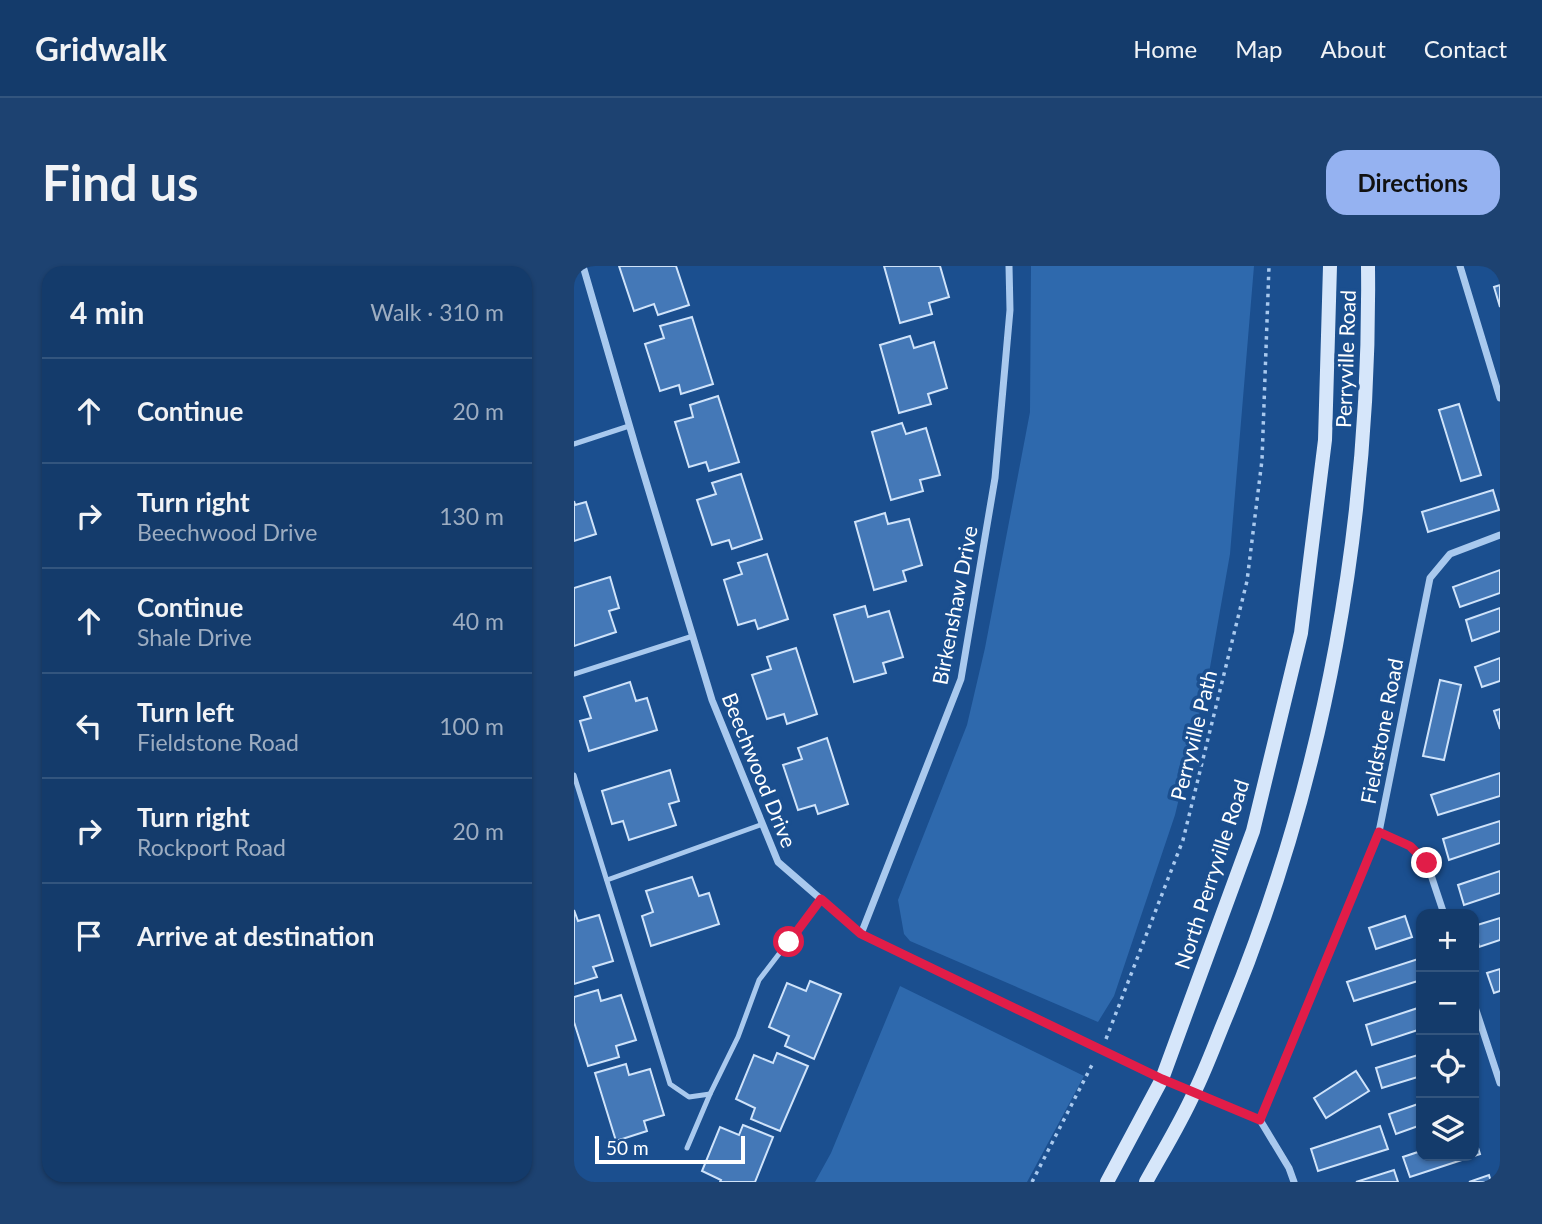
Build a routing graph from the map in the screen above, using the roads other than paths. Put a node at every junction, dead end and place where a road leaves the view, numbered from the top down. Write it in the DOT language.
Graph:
graph roads {
  1 [pos="583,266"];
  2 [pos="1009,266"];
  3 [pos="1330,266"];
  4 [pos="1368,266"];
  5 [pos="1460,266"];
  6 [pos="1500,398"];
  7 [pos="629,426"];
  8 [pos="1325,440"];
  9 [pos="574,444"];
  10 [pos="1500,535"];
  11 [pos="693,636"];
  12 [pos="574,674"];
  13 [pos="574,775"];
  14 [pos="763,824"];
  15 [pos="1379,832"];
  16 [pos="607,880"];
  17 [pos="821,899"];
  18 [pos="1442,909"];
  19 [pos="861,934"];
  20 [pos="1479,1019"];
  21 [pos="1162,1079"];
  22 [pos="1500,1083"];
  23 [pos="1195,1093"];
  24 [pos="710,1094"];
  25 [pos="1260,1120"];
  26 [pos="687,1148"];
  27 [pos="1107,1182"];
  28 [pos="1146,1182"];
  29 [pos="1294,1182"];
  1 -- 7 [label="street, Beechwood Drive"];
  2 -- 19 [label="street, Birkenshaw Drive"];
  3 -- 8 [label="main road, Perryville Road"];
  4 -- 23 [label="main road, Perryville Road"];
  5 -- 6 [label="street"];
  7 -- 9 [label="lane"];
  7 -- 11 [label="street, Beechwood Drive"];
  8 -- 21 [label="main road, North Perryville Road"];
  10 -- 15 [label="street, Fieldstone Road"];
  11 -- 12 [label="lane"];
  11 -- 14 [label="street, Beechwood Drive"];
  13 -- 16 [label="lane"];
  14 -- 16 [label="lane"];
  14 -- 17 [label="street, Beechwood Drive"];
  15 -- 18 [label="street"];
  15 -- 25 [label="street, Fieldstone Road"];
  16 -- 24 [label="lane"];
  17 -- 19 [label="street, Beechwood Drive"];
  17 -- 24 [label="lane"];
  19 -- 21 [label="street, Beechwood Drive"];
  20 -- 22 [label="street"];
  21 -- 23 [label="street, Beechwood Drive"];
  21 -- 27 [label="main road, North Perryville Road"];
  23 -- 25 [label="street, Beechwood Drive"];
  23 -- 28 [label="main road"];
  24 -- 26 [label="lane"];
  25 -- 29 [label="street"];
}
